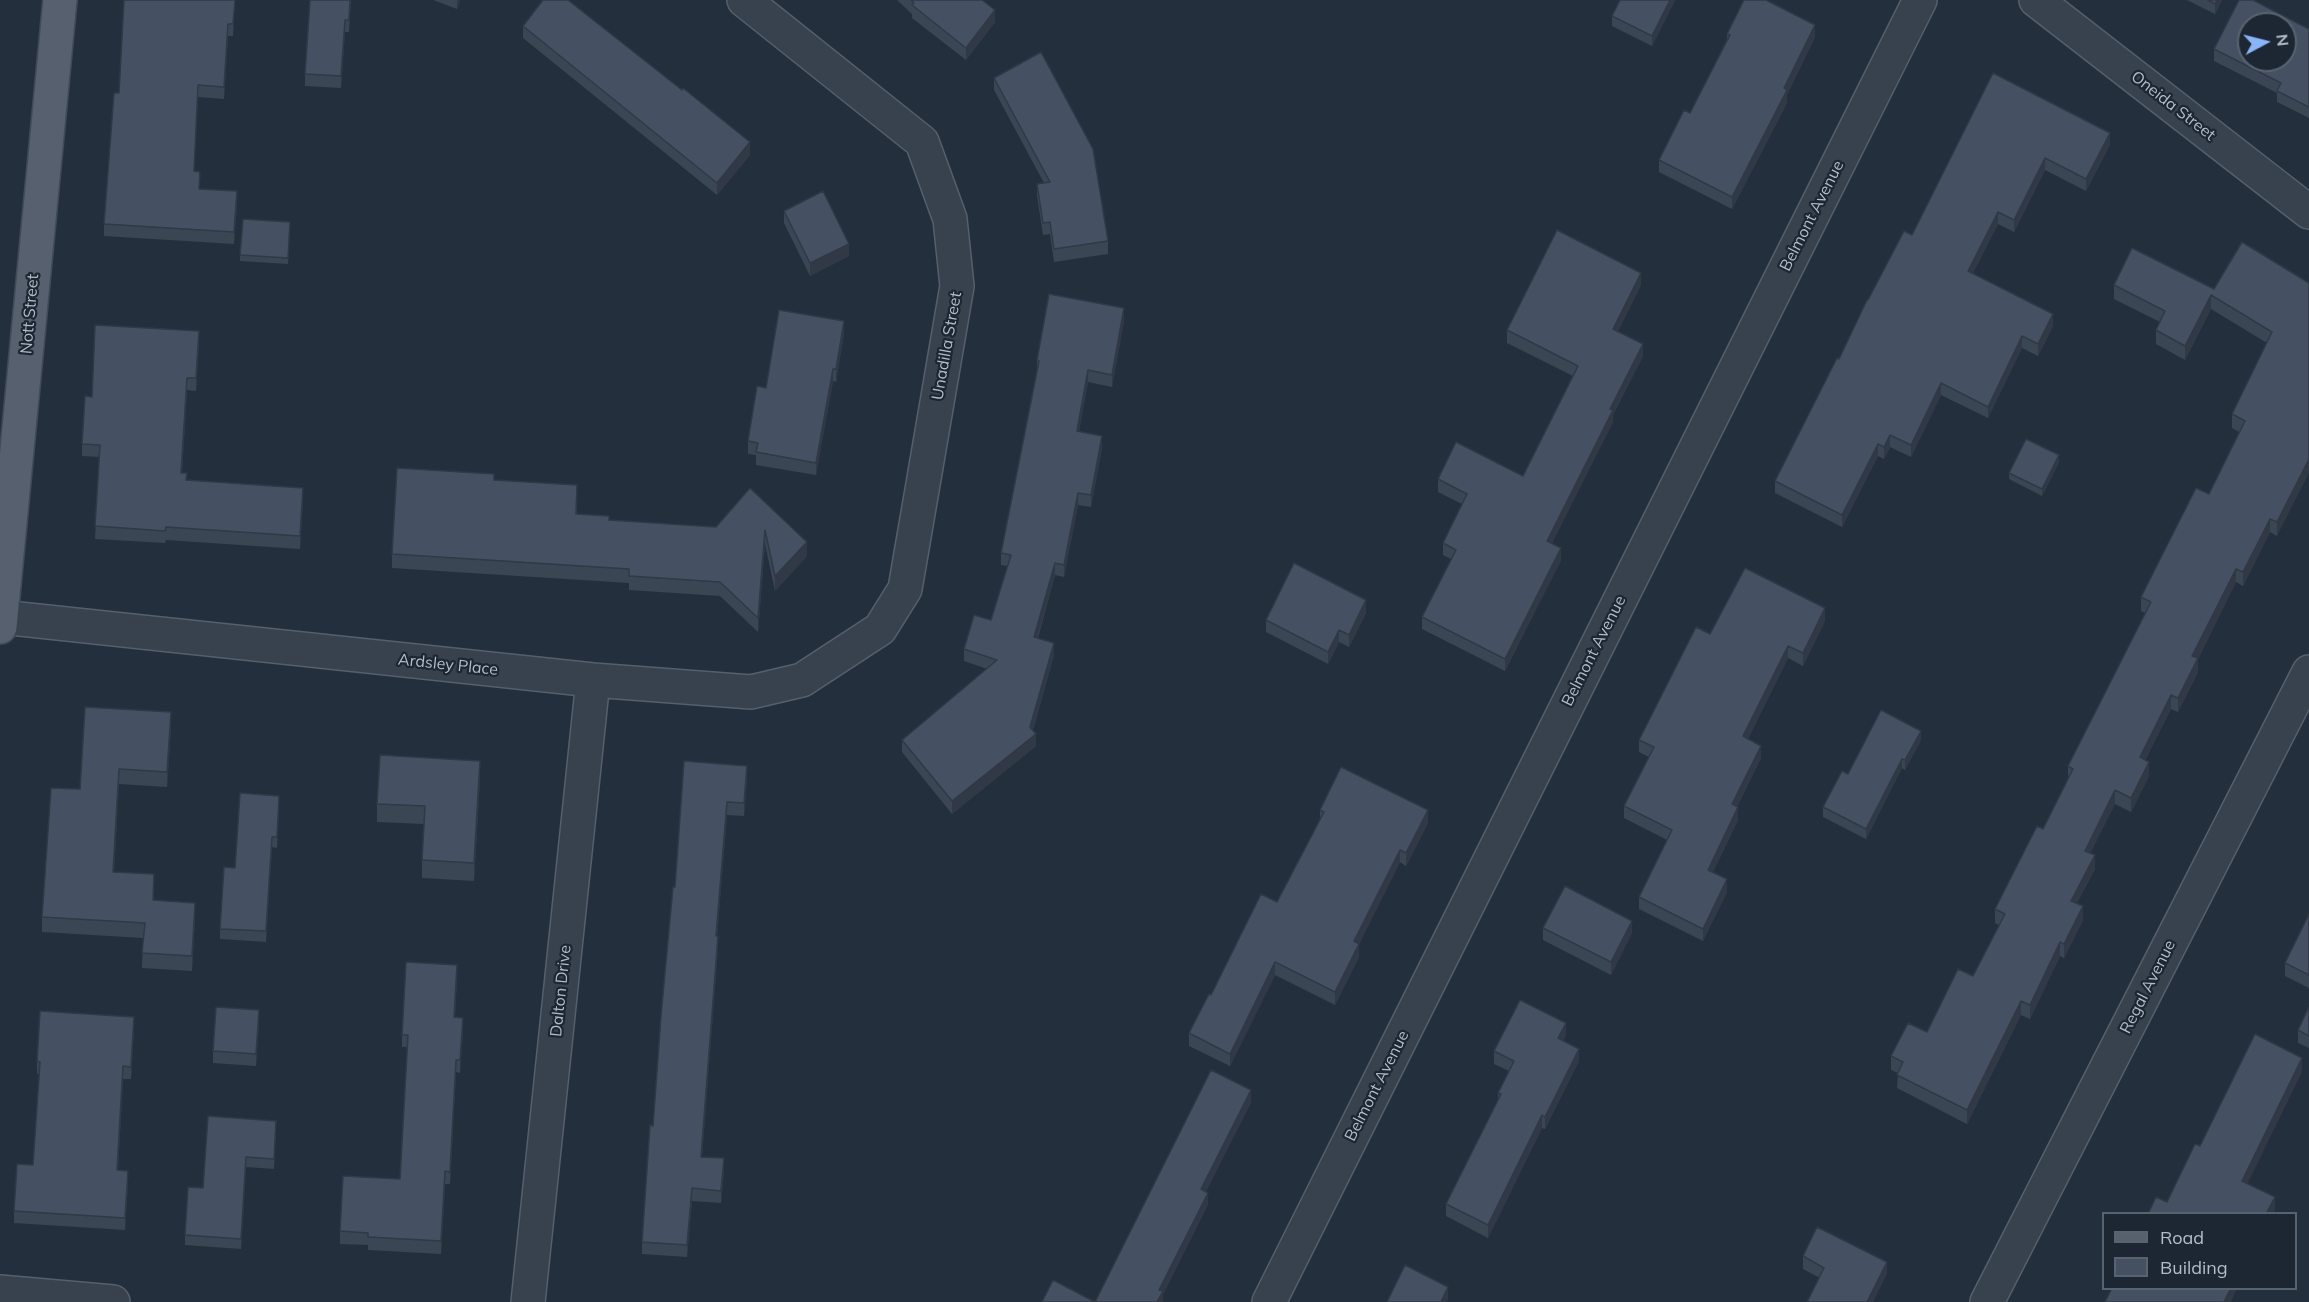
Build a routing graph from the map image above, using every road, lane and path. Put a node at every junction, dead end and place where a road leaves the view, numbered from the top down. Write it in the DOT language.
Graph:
graph roads {
  1 [pos="60,0"];
  2 [pos="744,0"];
  3 [pos="1920,0"];
  4 [pos="2036,0"];
  5 [pos="2309,212"];
  6 [pos="0,620"];
  7 [pos="880,629"];
  8 [pos="2309,672"];
  9 [pos="593,680"];
  10 [pos="0,1293"];
  11 [pos="113,1302"];
  12 [pos="528,1302"];
  13 [pos="1269,1302"];
  14 [pos="1987,1302"];
  1 -- 6 [label="main road, Nott Street"];
  2 -- 7 [label="street, Unadilla Street"];
  3 -- 13 [label="street, Belmont Avenue"];
  4 -- 5 [label="street, Oneida Street"];
  6 -- 9 [label="street, Ardsley Place"];
  7 -- 9 [label="street, Ardsley Place"];
  8 -- 14 [label="street, Regal Avenue"];
  9 -- 12 [label="street, Dalton Drive"];
  10 -- 11 [label="street"];
}
